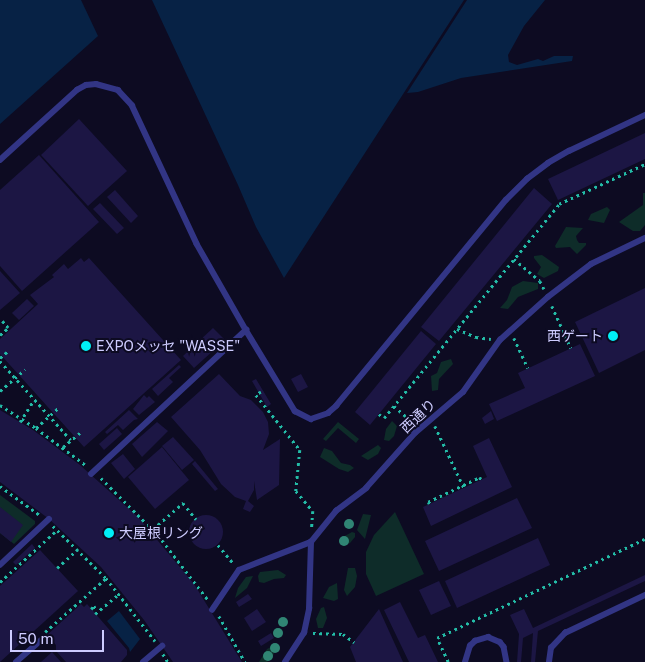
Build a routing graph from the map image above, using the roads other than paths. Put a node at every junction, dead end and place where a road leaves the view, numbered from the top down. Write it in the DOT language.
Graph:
graph roads {
  1 [pos="645,115"];
  2 [pos="0,160"];
  3 [pos="645,238"];
  4 [pos="246,330"];
  5 [pos="92,473"];
  6 [pos="48,520"];
  7 [pos="311,542"];
  8 [pos="0,565"];
  9 [pos="645,595"];
  10 [pos="213,610"];
  11 [pos="41,640"];
  12 [pos="161,647"];
  13 [pos="16,662"];
  14 [pos="143,662"];
  15 [pos="285,662"];
  16 [pos="465,662"];
  17 [pos="507,662"];
  18 [pos="549,662"];
  1 -- 4 [label="lane"];
  2 -- 4 [label="lane"];
  3 -- 7 [label="lane, 西通り"];
  4 -- 5 [label="lane"];
  6 -- 8 [label="lane"];
  7 -- 10 [label="lane, 西通り"];
  7 -- 15 [label="lane"];
  9 -- 18 [label="lane"];
  11 -- 13 [label="lane"];
  12 -- 14 [label="lane"];
  16 -- 17 [label="lane"];
}
